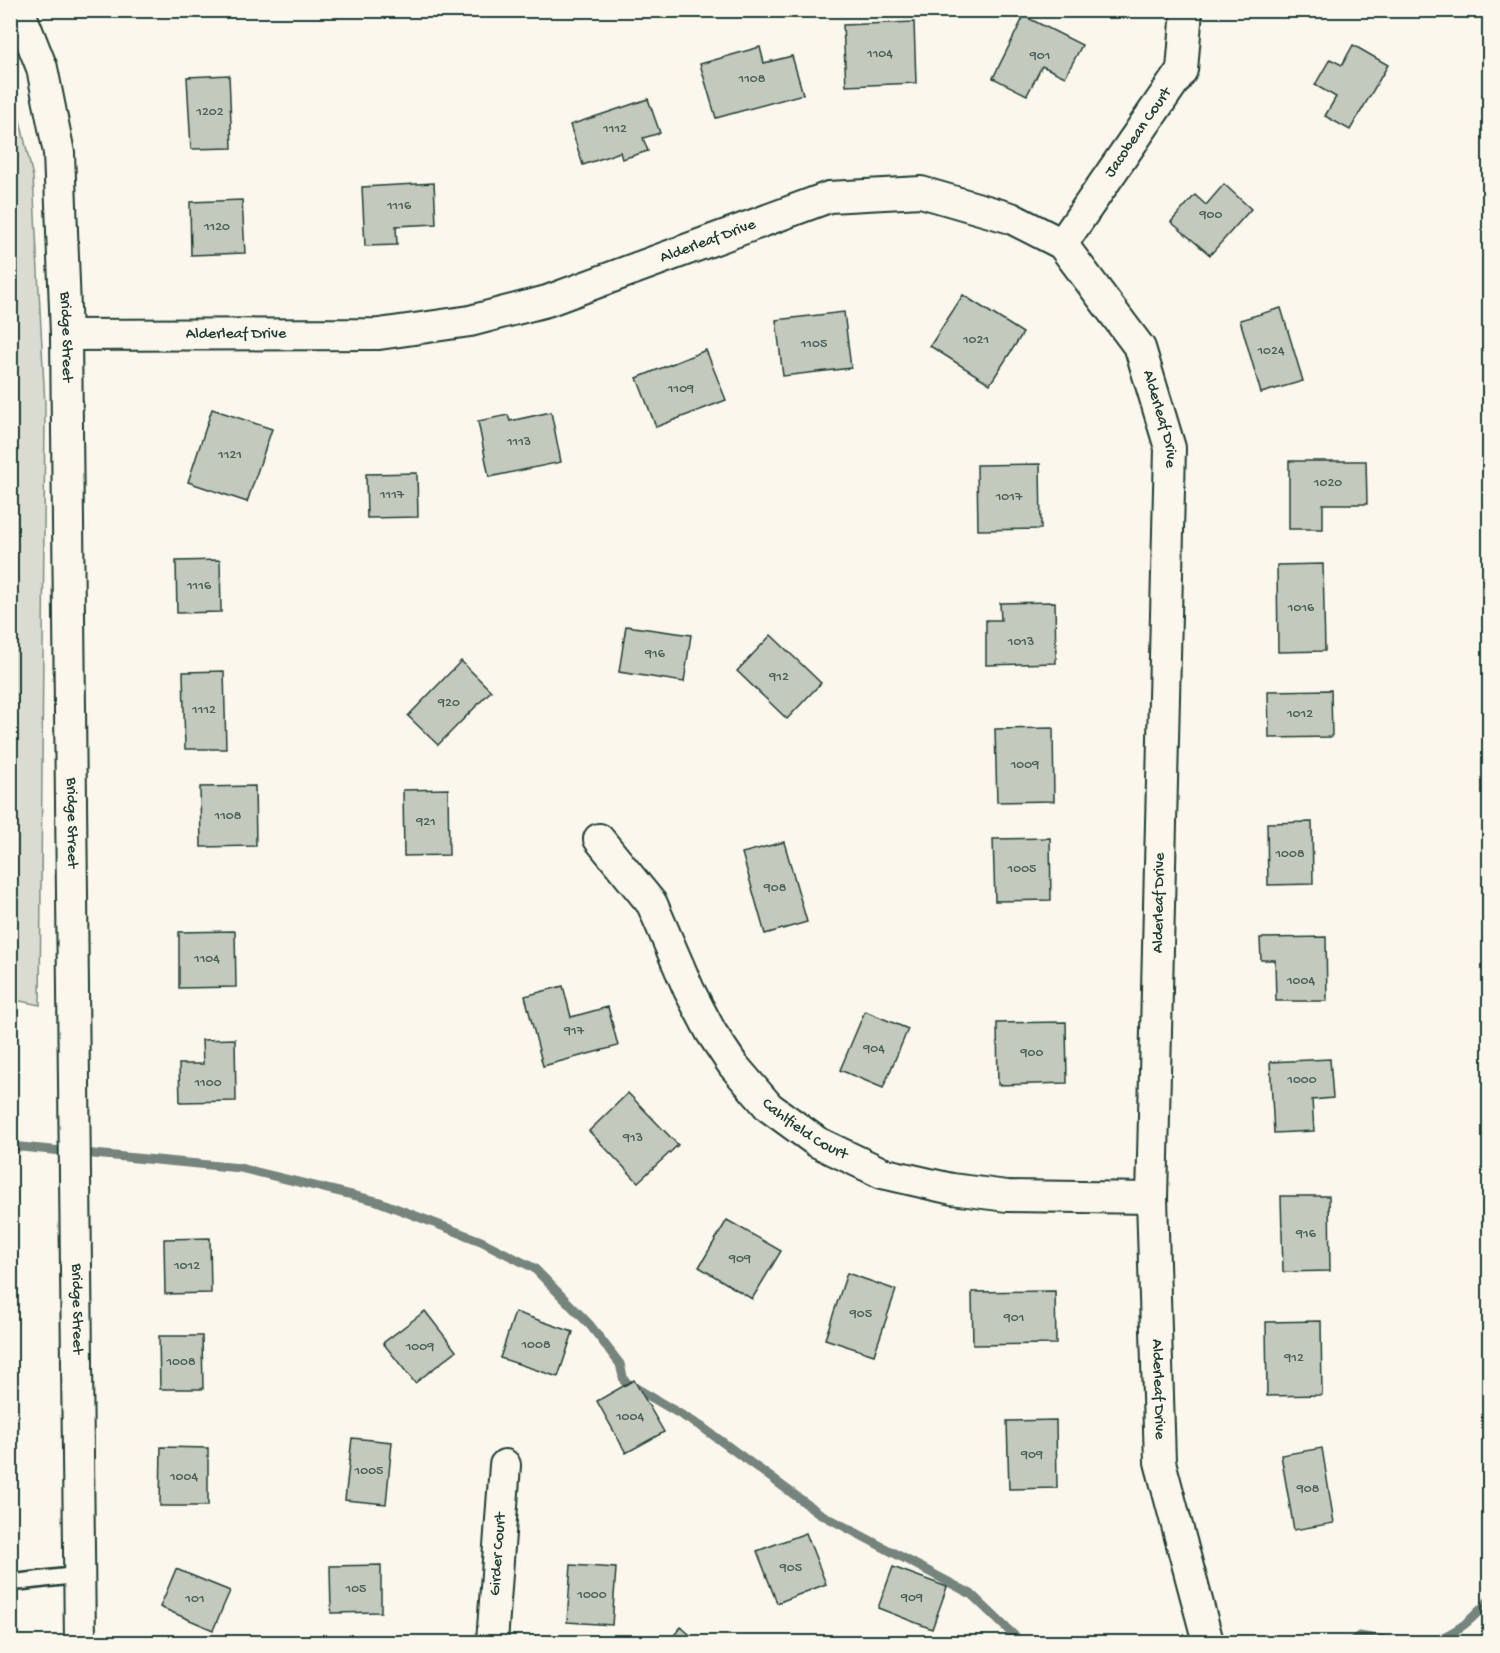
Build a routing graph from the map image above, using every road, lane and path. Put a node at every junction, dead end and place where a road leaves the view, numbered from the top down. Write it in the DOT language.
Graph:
graph roads {
  1 [pos="19,10"];
  2 [pos="1187,10"];
  3 [pos="1062,244"];
  4 [pos="66,335"];
  5 [pos="599,839"];
  6 [pos="1152,1198"];
  7 [pos="505,1465"];
  8 [pos="79,1575"];
  9 [pos="10,1583"];
  10 [pos="80,1642"];
  11 [pos="492,1642"];
  12 [pos="1208,1642"];
  1 -- 4 [label="street, Bridge Street"];
  2 -- 3 [label="street, Jacobean Court"];
  3 -- 4 [label="street, Alderleaf Drive"];
  3 -- 6 [label="street, Alderleaf Drive"];
  4 -- 8 [label="street, Bridge Street"];
  5 -- 6 [label="street, Cahlfield Court"];
  6 -- 12 [label="street, Alderleaf Drive"];
  7 -- 11 [label="street, Girder Court"];
  8 -- 9 [label="lane"];
  8 -- 10 [label="street, Bridge Street"];
}
